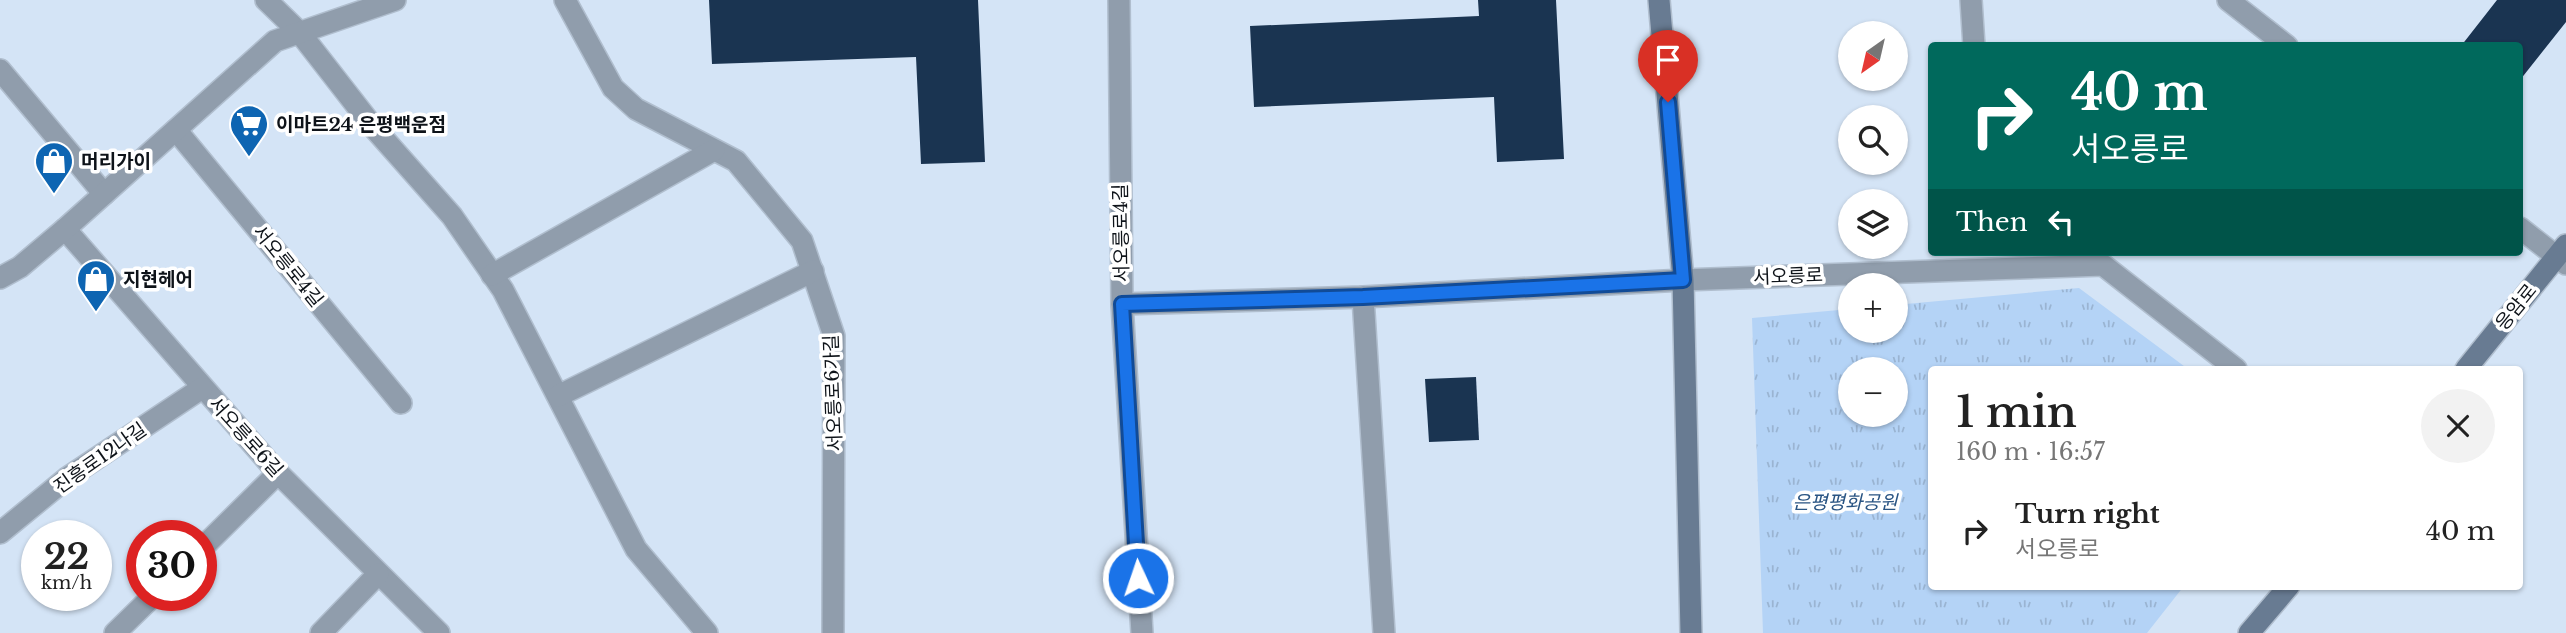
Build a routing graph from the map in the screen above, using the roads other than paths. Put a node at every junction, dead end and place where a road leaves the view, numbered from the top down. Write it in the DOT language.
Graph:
graph roads {
  1 [pos="266,0"];
  2 [pos="395,0"];
  3 [pos="565,0"];
  4 [pos="1119,0"];
  5 [pos="1659,0"];
  6 [pos="1971,0"];
  7 [pos="2228,0"];
  8 [pos="300,33"];
  9 [pos="1974,42"];
  10 [pos="2282,42"];
  11 [pos="0,70"];
  12 [pos="176,130"];
  13 [pos="714,150"];
  14 [pos="104,194"];
  15 [pos="65,229"];
  16 [pos="2523,230"];
  17 [pos="2563,255"];
  18 [pos="813,271"];
  19 [pos="492,275"];
  20 [pos="0,278"];
  21 [pos="1683,280"];
  22 [pos="1363,297"];
  23 [pos="1122,304"];
  24 [pos="2232,366"];
  25 [pos="2469,366"];
  26 [pos="202,388"];
  27 [pos="558,396"];
  28 [pos="401,403"];
  29 [pos="278,473"];
  30 [pos="0,533"];
  31 [pos="217,533"];
  32 [pos="377,574"];
  33 [pos="2285,590"];
  34 [pos="138,611"];
  35 [pos="115,633"];
  36 [pos="321,633"];
  37 [pos="439,633"];
  38 [pos="707,633"];
  39 [pos="834,633"];
  40 [pos="1142,633"];
  41 [pos="1384,633"];
  42 [pos="1691,633"];
  43 [pos="2249,633"];
  1 -- 8 [label="street"];
  2 -- 8 [label="street"];
  3 -- 13 [label="street, 서오릉로6가길"];
  4 -- 23 [label="street, 서오릉로4길"];
  5 -- 21 [label="main road"];
  6 -- 9 [label="street"];
  7 -- 10 [label="street"];
  8 -- 12 [label="street"];
  8 -- 19 [label="street"];
  11 -- 14 [label="street"];
  12 -- 14 [label="street"];
  12 -- 28 [label="street, 서오릉로4길"];
  13 -- 18 [label="street, 서오릉로6가길"];
  13 -- 19 [label="street"];
  14 -- 15 [label="street"];
  15 -- 20 [label="street"];
  15 -- 26 [label="street, 서오릉로6길"];
  16 -- 17 [label="street"];
  17 -- 25 [label="main road, 응암로"];
  18 -- 27 [label="street"];
  18 -- 39 [label="street, 서오릉로6가길"];
  19 -- 27 [label="street"];
  21 -- 22 [label="street, 서오릉로"];
  21 -- 24 [label="street, 서오릉로"];
  21 -- 42 [label="main road"];
  22 -- 23 [label="street, 서오릉로"];
  22 -- 41 [label="street"];
  23 -- 40 [label="street, 서오릉로4길"];
  26 -- 29 [label="street, 서오릉로6길"];
  26 -- 30 [label="street, 진흥로12나길"];
  27 -- 38 [label="street"];
  29 -- 31 [label="street"];
  29 -- 32 [label="street, 서오릉로6길"];
  32 -- 36 [label="street"];
  32 -- 37 [label="street, 서오릉로6길"];
  33 -- 43 [label="main road"];
  34 -- 35 [label="street"];
}
